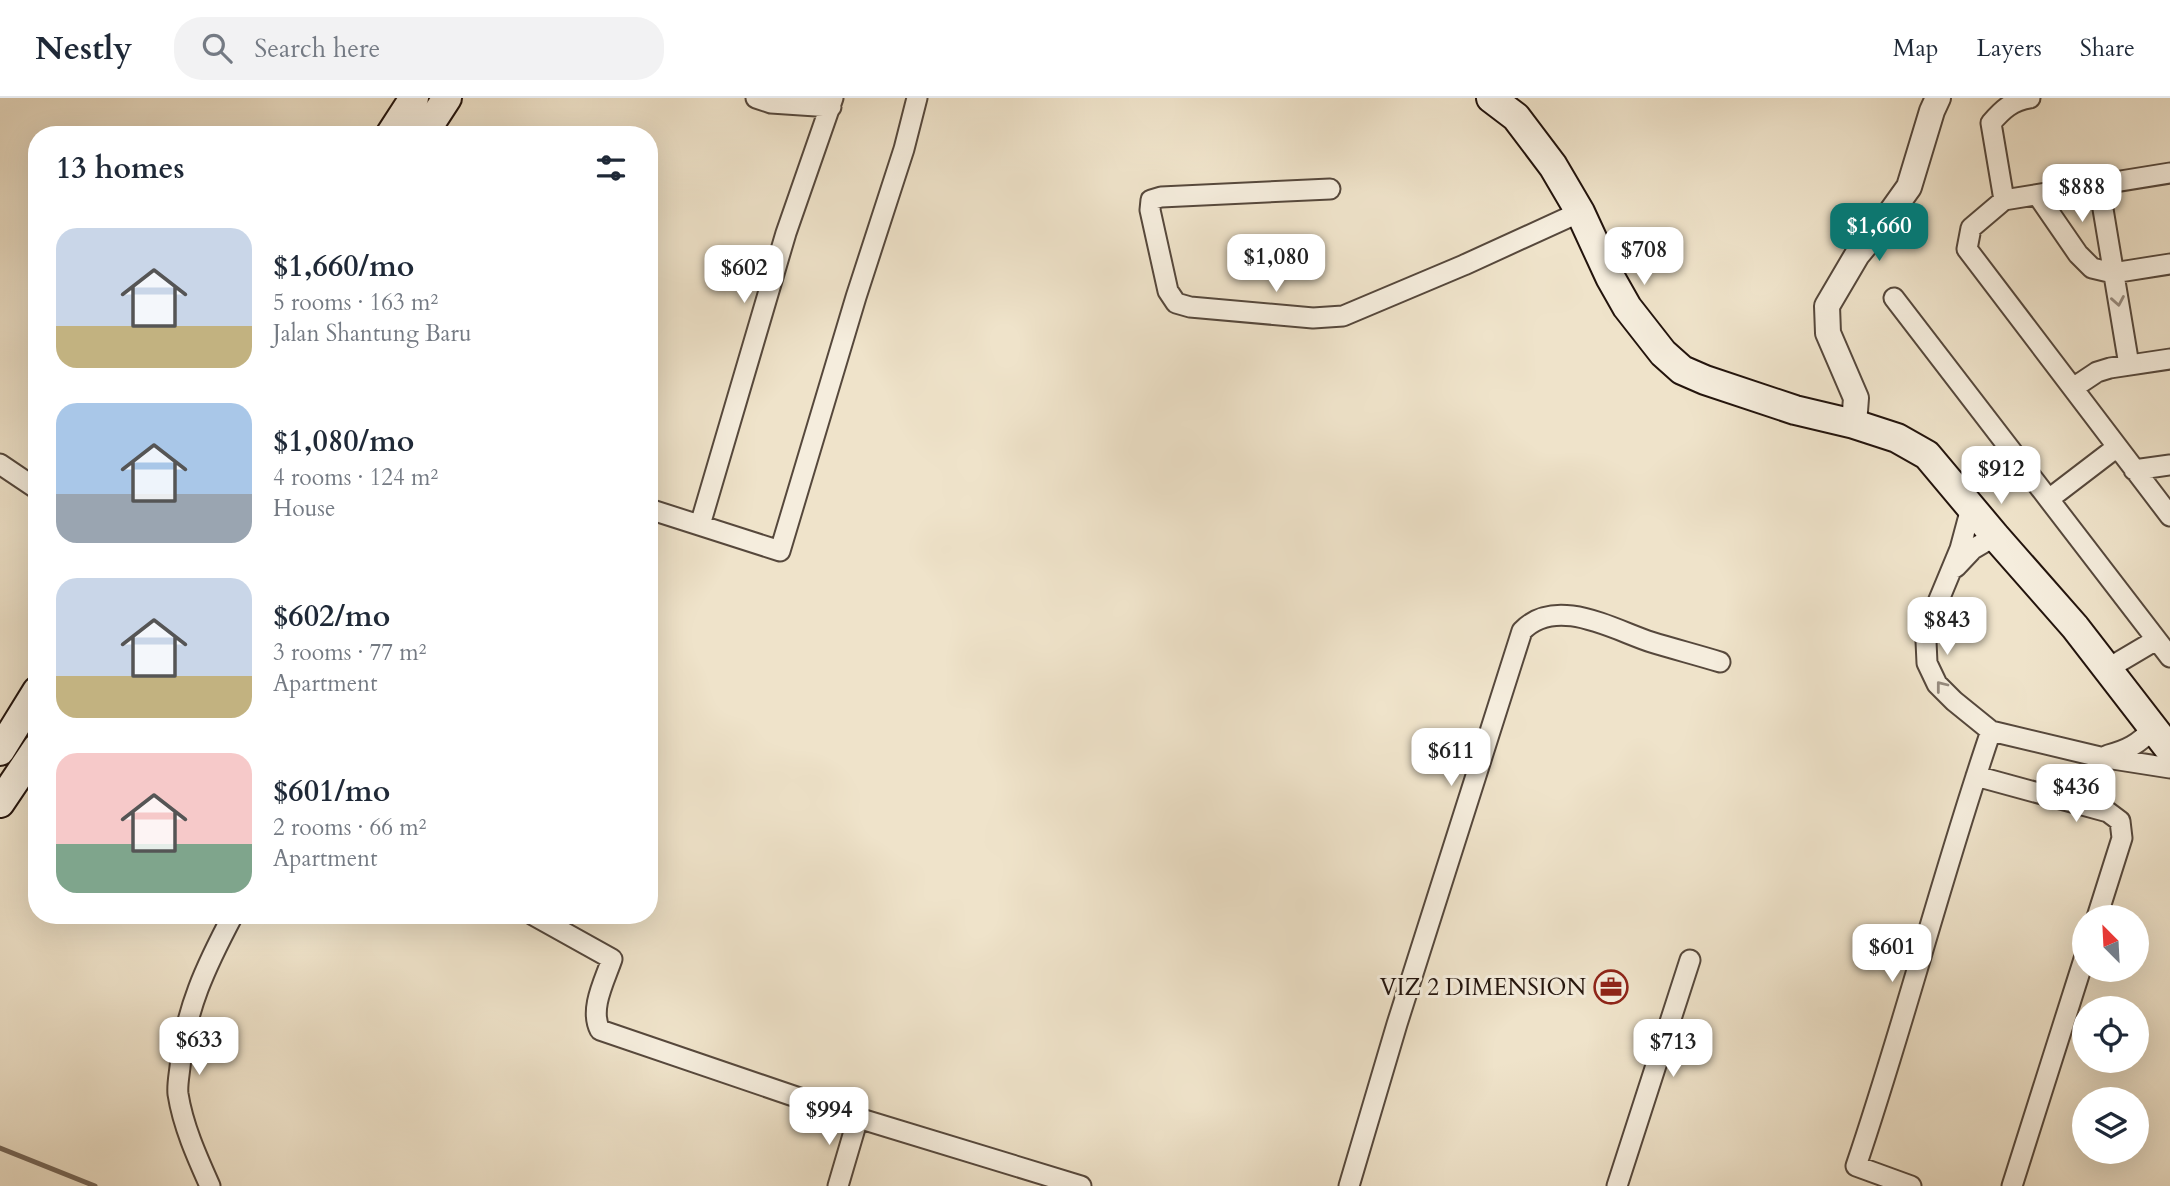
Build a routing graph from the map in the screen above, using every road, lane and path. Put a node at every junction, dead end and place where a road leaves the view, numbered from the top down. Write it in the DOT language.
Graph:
graph roads {
  1 [pos="414,98"];
  2 [pos="447,98"];
  3 [pos="757,98"];
  4 [pos="917,98"];
  5 [pos="1491,98"];
  6 [pos="1938,98"];
  7 [pos="2030,98"];
  8 [pos="832,103"];
  9 [pos="396,126"];
  10 [pos="430,126"];
  11 [pos="2170,173"];
  12 [pos="2099,185"];
  13 [pos="1330,189"];
  14 [pos="2038,196"];
  15 [pos="2004,200"];
  16 [pos="1580,212"];
  17 [pos="2170,264"];
  18 [pos="2113,273"];
  19 [pos="1894,298"];
  20 [pos="2170,359"];
  21 [pos="2129,365"];
  22 [pos="2073,388"];
  23 [pos="1854,424"];
  24 [pos="2118,447"];
  25 [pos="0,464"];
  26 [pos="2170,465"];
  27 [pos="2134,470"];
  28 [pos="28,483"];
  29 [pos="2049,499"];
  30 [pos="1970,508"];
  31 [pos="658,512"];
  32 [pos="2170,516"];
  33 [pos="699,525"];
  34 [pos="1995,537"];
  35 [pos="1953,570"];
  36 [pos="2156,640"];
  37 [pos="2170,657"];
  38 [pos="1720,662"];
  39 [pos="2108,669"];
  40 [pos="28,704"];
  41 [pos="1991,731"];
  42 [pos="2161,740"];
  43 [pos="2,743"];
  44 [pos="2100,757"];
  45 [pos="28,761"];
  46 [pos="2170,768"];
  47 [pos="1976,776"];
  48 [pos="0,803"];
  49 [pos="2101,905"];
  50 [pos="228,924"];
  51 [pos="549,924"];
  52 [pos="1690,960"];
  53 [pos="2077,982"];
  54 [pos="858,1118"];
  55 [pos="210,1186"];
  56 [pos="838,1186"];
  57 [pos="1081,1186"];
  58 [pos="1349,1186"];
  59 [pos="1617,1186"];
  60 [pos="1910,1186"];
  61 [pos="2012,1186"];
  1 -- 9 [label="main road"];
  2 -- 10 [label="main road"];
  3 -- 8 [label="street"];
  4 -- 33 [label="street"];
  5 -- 16 [label="main road"];
  6 -- 23 [label="street"];
  7 -- 15 [label="street"];
  8 -- 33 [label="street"];
  11 -- 12 [label="street"];
  12 -- 14 [label="street"];
  12 -- 18 [label="street"];
  13 -- 16 [label="street"];
  14 -- 15 [label="street"];
  14 -- 18 [label="street"];
  15 -- 22 [label="street"];
  16 -- 23 [label="main road"];
  17 -- 18 [label="street"];
  18 -- 21 [label="street, one-way"];
  19 -- 29 [label="street"];
  20 -- 21 [label="street"];
  21 -- 22 [label="street"];
  22 -- 24 [label="street"];
  23 -- 30 [label="main road"];
  24 -- 27 [label="street"];
  24 -- 29 [label="street"];
  25 -- 28 [label="street"];
  26 -- 27 [label="street"];
  27 -- 32 [label="street"];
  29 -- 36 [label="street"];
  30 -- 34 [label="main road"];
  30 -- 35 [label="street"];
  31 -- 33 [label="street"];
  34 -- 35 [label="street"];
  34 -- 39 [label="main road"];
  41 -- 35 [label="street, one-way"];
  36 -- 37 [label="street"];
  36 -- 39 [label="street"];
  38 -- 58 [label="street"];
  39 -- 42 [label="main road"];
  40 -- 43 [label="main road"];
  41 -- 44 [label="street"];
  41 -- 47 [label="street"];
  42 -- 44 [label="street"];
  44 -- 46 [label="street"];
  45 -- 48 [label="main road"];
  47 -- 49 [label="street"];
  47 -- 60 [label="street"];
  50 -- 55 [label="street"];
  51 -- 54 [label="street"];
  52 -- 59 [label="street"];
  53 -- 61 [label="street"];
  54 -- 56 [label="street"];
  54 -- 57 [label="street"];
}
